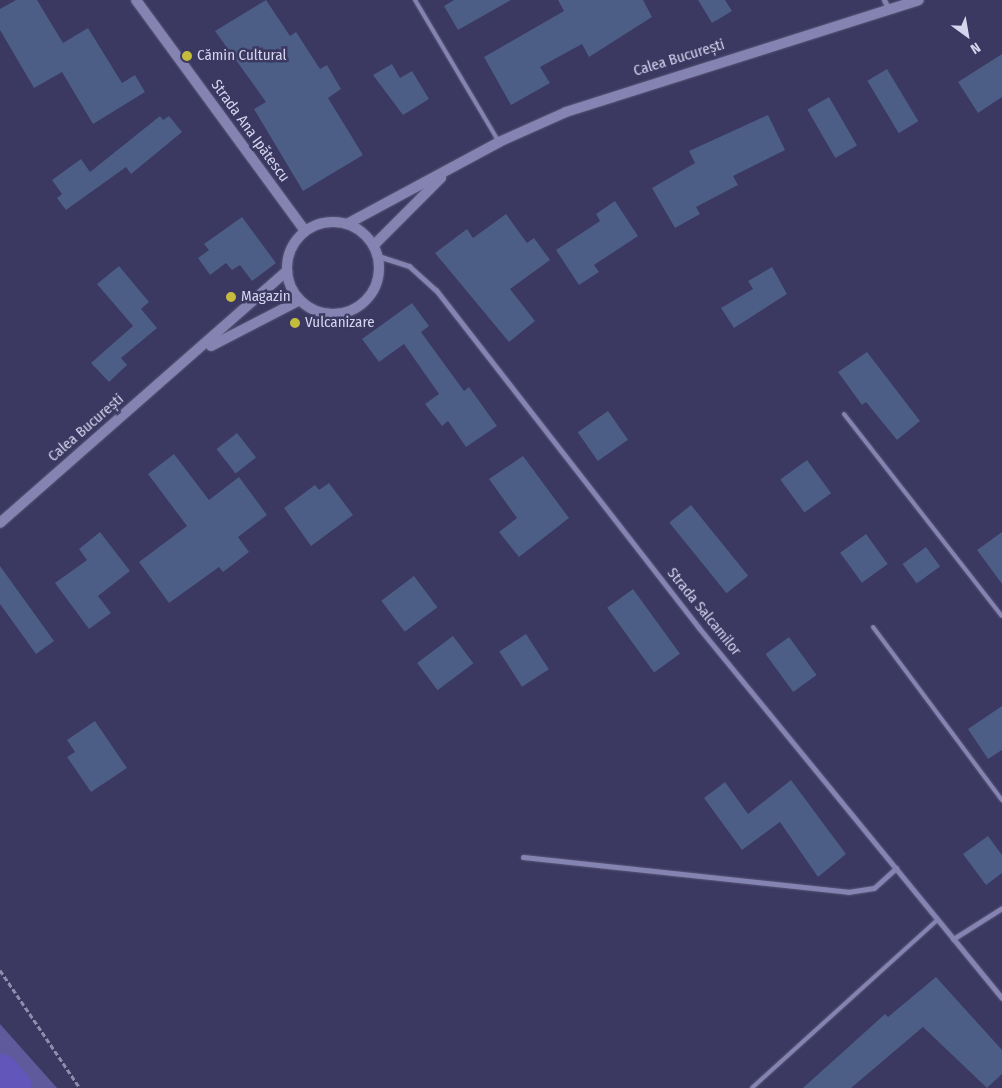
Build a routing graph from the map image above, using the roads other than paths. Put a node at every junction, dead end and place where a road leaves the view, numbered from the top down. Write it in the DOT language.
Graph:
graph roads {
  1 [pos="136,0"];
  2 [pos="415,0"];
  3 [pos="919,0"];
  4 [pos="887,5"];
  5 [pos="499,142"];
  6 [pos="457,165"];
  7 [pos="347,224"];
  8 [pos="305,231"];
  9 [pos="374,246"];
  10 [pos="378,256"];
  11 [pos="287,271"];
  12 [pos="300,300"];
  13 [pos="193,356"];
  14 [pos="844,414"];
  15 [pos="0,523"];
  16 [pos="1002,616"];
  17 [pos="873,627"];
  18 [pos="1002,800"];
  19 [pos="523,857"];
  20 [pos="896,868"];
  21 [pos="1002,908"];
  22 [pos="938,920"];
  23 [pos="953,939"];
  24 [pos="1002,998"];
  25 [pos="752,1088"];
  1 -- 8 [label="main road, Strada Ana Ipătescu"];
  2 -- 5 [label="lane"];
  3 -- 4 [label="main road, Calea București"];
  4 -- 5 [label="main road, Calea București"];
  5 -- 6 [label="main road, Calea București"];
  6 -- 7 [label="main road, Calea București"];
  6 -- 9 [label="main road, Calea București"];
  7 -- 8 [label="main road"];
  7 -- 9 [label="main road"];
  8 -- 11 [label="main road"];
  9 -- 10 [label="main road"];
  10 -- 12 [label="main road"];
  10 -- 20 [label="street, Strada Salcamilor"];
  11 -- 12 [label="main road"];
  11 -- 13 [label="main road, Calea București"];
  12 -- 13 [label="main road, Calea București"];
  13 -- 15 [label="main road, Calea București"];
  14 -- 16 [label="lane"];
  17 -- 18 [label="lane"];
  19 -- 20 [label="street"];
  20 -- 22 [label="street, Strada Salcamilor"];
  21 -- 23 [label="street"];
  22 -- 23 [label="street, Strada Salcamilor"];
  22 -- 25 [label="lane"];
  23 -- 24 [label="street, Strada Salcamilor"];
}
